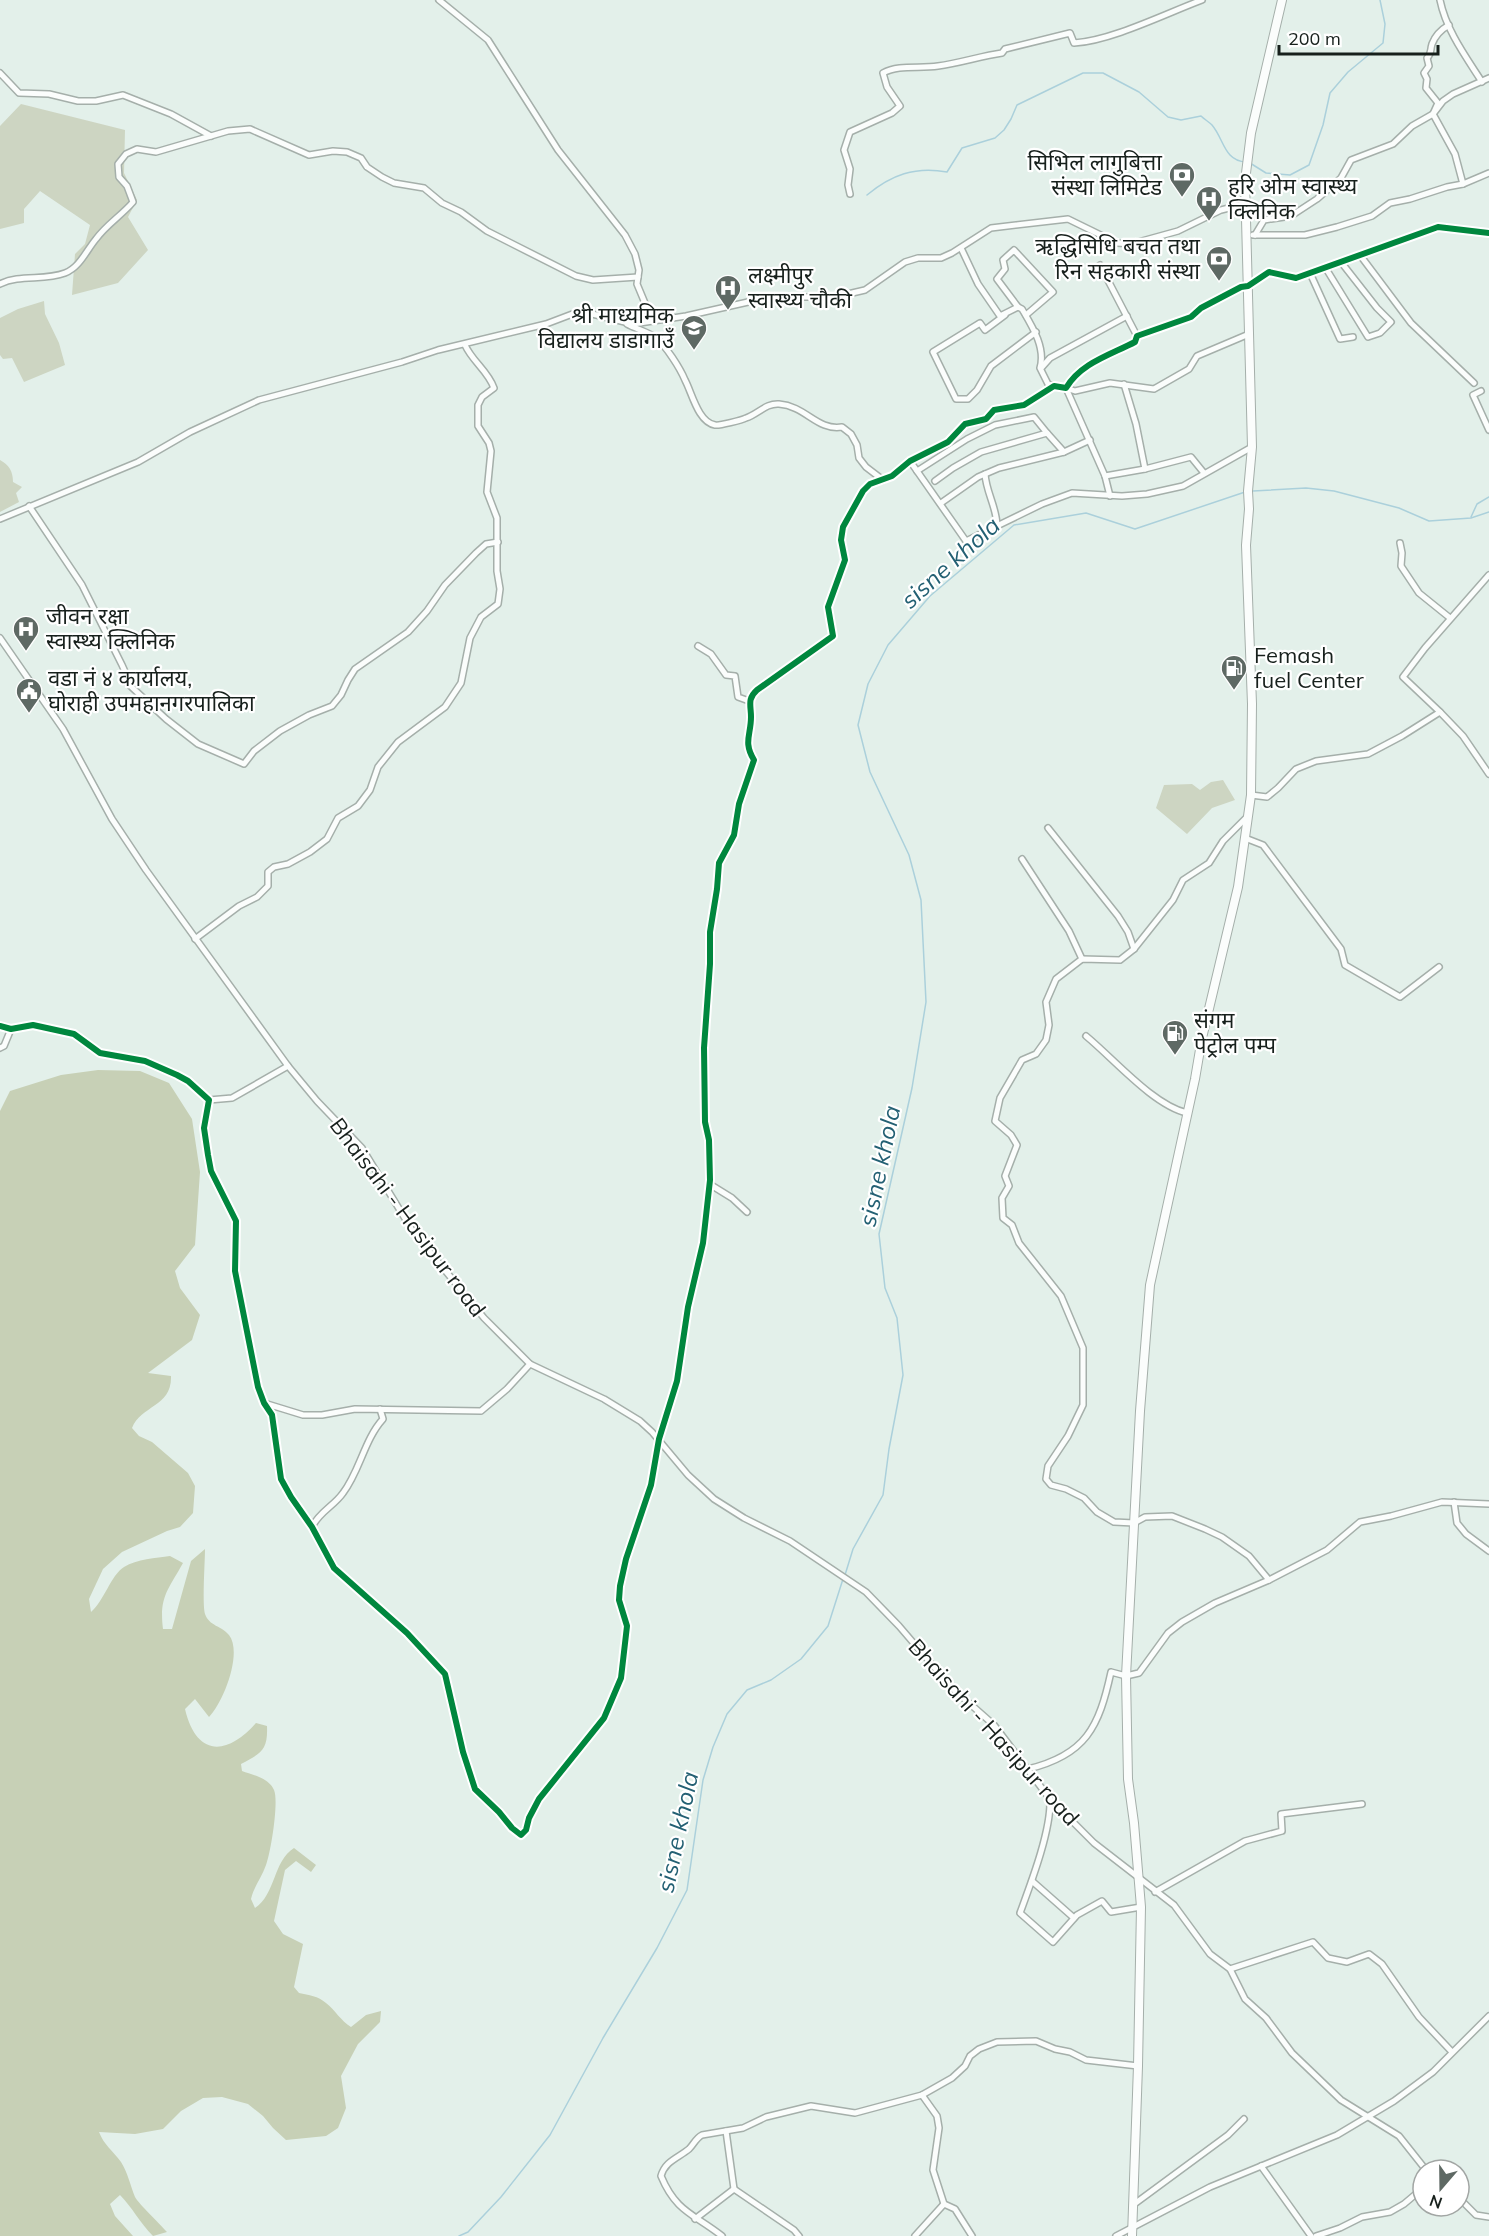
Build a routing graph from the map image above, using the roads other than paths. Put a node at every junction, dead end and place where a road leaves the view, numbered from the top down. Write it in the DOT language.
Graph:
graph roads {
  1 [pos="439,0"];
  2 [pos="1202,0"];
  3 [pos="1282,0"];
  4 [pos="1440,0"];
  5 [pos="1449,25"];
  6 [pos="0,73"];
  7 [pos="1489,78"];
  8 [pos="1482,82"];
  9 [pos="1433,114"];
  10 [pos="212,136"];
  11 [pos="1489,173"];
  12 [pos="1463,184"];
  13 [pos="850,194"];
  14 [pos="1245,204"];
  15 [pos="1489,233"];
  16 [pos="1246,234"];
  17 [pos="1255,235"];
  18 [pos="961,248"];
  19 [pos="1360,255"];
  20 [pos="1341,262"];
  21 [pos="1100,265"];
  22 [pos="1325,267"];
  23 [pos="1310,273"];
  24 [pos="638,277"];
  25 [pos="0,284"];
  26 [pos="1248,286"];
  27 [pos="1018,306"];
  28 [pos="1005,315"];
  29 [pos="1026,315"];
  30 [pos="1127,316"];
  31 [pos="652,320"];
  32 [pos="619,321"];
  33 [pos="1036,332"];
  34 [pos="1249,334"];
  35 [pos="1137,336"];
  36 [pos="1353,337"];
  37 [pos="465,345"];
  38 [pos="1040,368"];
  39 [pos="1474,383"];
  40 [pos="1124,384"];
  41 [pos="1054,386"];
  42 [pos="1066,388"];
  43 [pos="1481,391"];
  44 [pos="1489,430"];
  45 [pos="1047,433"];
  46 [pos="1090,440"];
  47 [pos="1252,447"];
  48 [pos="1064,452"];
  49 [pos="910,461"];
  50 [pos="1145,469"];
  51 [pos="917,471"];
  52 [pos="1204,473"];
  53 [pos="985,474"];
  54 [pos="1105,477"];
  55 [pos="883,480"];
  56 [pos="935,481"];
  57 [pos="1110,496"];
  58 [pos="941,503"];
  59 [pos="29,506"];
  60 [pos="0,519"];
  61 [pos="996,526"];
  62 [pos="498,542"];
  63 [pos="1400,543"];
  64 [pos="1489,575"];
  65 [pos="1450,618"];
  66 [pos="0,638"];
  67 [pos="698,646"];
  68 [pos="749,701"];
  69 [pos="1440,712"];
  70 [pos="1489,774"];
  71 [pos="1251,795"];
  72 [pos="1248,816"];
  73 [pos="1048,828"];
  74 [pos="1245,838"];
  75 [pos="1022,859"];
  76 [pos="195,939"];
  77 [pos="1134,950"];
  78 [pos="1082,959"];
  79 [pos="1439,967"];
  80 [pos="0,1026"];
  81 [pos="11,1029"];
  82 [pos="1086,1036"];
  83 [pos="0,1048"];
  84 [pos="288,1066"];
  85 [pos="209,1100"];
  86 [pos="1187,1113"];
  87 [pos="710,1180"];
  88 [pos="747,1212"];
  89 [pos="530,1364"];
  90 [pos="264,1403"];
  91 [pos="380,1409"];
  92 [pos="659,1439"];
  93 [pos="1454,1502"];
  94 [pos="1489,1504"];
  95 [pos="1134,1523"];
  96 [pos="312,1527"];
  97 [pos="1489,1551"];
  98 [pos="1269,1580"];
  99 [pos="1126,1676"];
  100 [pos="1028,1769"];
  101 [pos="1050,1799"];
  102 [pos="1362,1804"];
  103 [pos="1138,1877"];
  104 [pos="1032,1881"];
  105 [pos="1155,1892"];
  106 [pos="1141,1907"];
  107 [pos="1074,1918"];
  108 [pos="1230,1969"];
  109 [pos="1489,2016"];
  110 [pos="1452,2052"];
  111 [pos="1138,2066"];
  112 [pos="922,2095"];
  113 [pos="1365,2117"];
  114 [pos="1244,2119"];
  115 [pos="726,2131"];
  116 [pos="1416,2158"];
  117 [pos="1261,2166"];
  118 [pos="734,2189"];
  119 [pos="1411,2198"];
  120 [pos="944,2204"];
  121 [pos="1132,2206"];
  122 [pos="1471,2210"];
  123 [pos="1489,2217"];
  124 [pos="695,2219"];
  125 [pos="1132,2232"];
  126 [pos="722,2236"];
  127 [pos="799,2236"];
  128 [pos="915,2236"];
  129 [pos="972,2236"];
  130 [pos="1116,2236"];
  131 [pos="1311,2236"];
  132 [pos="1316,2236"];
  1 -- 24 [label="street"];
  2 -- 13 [label="street"];
  3 -- 14 [label="main road"];
  4 -- 5 [label="street"];
  5 -- 8 [label="street"];
  5 -- 9 [label="street"];
  6 -- 10 [label="street"];
  7 -- 8 [label="street"];
  8 -- 9 [label="street"];
  9 -- 12 [label="street"];
  9 -- 17 [label="street"];
  10 -- 24 [label="street"];
  10 -- 25 [label="street"];
  11 -- 12 [label="street"];
  12 -- 17 [label="street"];
  14 -- 16 [label="main road"];
  14 -- 18 [label="street"];
  15 -- 19 [label="street"];
  16 -- 17 [label="street"];
  16 -- 26 [label="main road"];
  18 -- 28 [label="street"];
  18 -- 31 [label="street"];
  19 -- 20 [label="street"];
  19 -- 39 [label="street"];
  20 -- 22 [label="street"];
  20 -- 22 [label="street"];
  21 -- 30 [label="street"];
  22 -- 23 [label="street"];
  23 -- 26 [label="street"];
  23 -- 36 [label="street"];
  24 -- 31 [label="street"];
  26 -- 34 [label="main road"];
  26 -- 35 [label="street"];
  27 -- 28 [label="street"];
  27 -- 29 [label="street"];
  27 -- 29 [label="street"];
  28 -- 33 [label="street"];
  29 -- 33 [label="street"];
  30 -- 35 [label="street"];
  30 -- 38 [label="street"];
  31 -- 32 [label="street"];
  32 -- 37 [label="street"];
  32 -- 55 [label="street"];
  33 -- 38 [label="street"];
  34 -- 40 [label="street"];
  34 -- 47 [label="main road"];
  35 -- 42 [label="street"];
  37 -- 59 [label="street"];
  37 -- 62 [label="street"];
  38 -- 41 [label="street"];
  40 -- 42 [label="street"];
  40 -- 50 [label="street"];
  41 -- 42 [label="street"];
  41 -- 49 [label="street"];
  42 -- 46 [label="street"];
  43 -- 44 [label="street"];
  45 -- 48 [label="street"];
  45 -- 51 [label="street"];
  45 -- 56 [label="street"];
  46 -- 48 [label="street"];
  46 -- 54 [label="street"];
  47 -- 52 [label="street"];
  47 -- 71 [label="main road"];
  48 -- 53 [label="street"];
  49 -- 51 [label="street"];
  49 -- 55 [label="street"];
  50 -- 52 [label="street"];
  50 -- 54 [label="street"];
  51 -- 58 [label="street"];
  52 -- 57 [label="street"];
  53 -- 58 [label="street"];
  53 -- 61 [label="street"];
  54 -- 57 [label="street"];
  55 -- 68 [label="street"];
  57 -- 61 [label="street"];
  58 -- 61 [label="street"];
  59 -- 60 [label="street"];
  59 -- 62 [label="street"];
  62 -- 76 [label="street"];
  63 -- 65 [label="street"];
  64 -- 65 [label="street"];
  65 -- 69 [label="street"];
  66 -- 76 [label="street, Bhaisahi - Hasipur road"];
  67 -- 68 [label="street"];
  68 -- 87 [label="street"];
  69 -- 70 [label="street"];
  69 -- 71 [label="street"];
  71 -- 72 [label="main road"];
  72 -- 74 [label="main road"];
  72 -- 77 [label="street"];
  73 -- 77 [label="street"];
  74 -- 79 [label="street"];
  74 -- 86 [label="main road"];
  75 -- 78 [label="street"];
  76 -- 84 [label="street, Bhaisahi - Hasipur road"];
  77 -- 78 [label="street"];
  78 -- 95 [label="street"];
  80 -- 81 [label="street"];
  81 -- 83 [label="street"];
  81 -- 85 [label="street"];
  82 -- 86 [label="street"];
  84 -- 85 [label="street"];
  84 -- 89 [label="street, Bhaisahi - Hasipur road"];
  85 -- 90 [label="street"];
  86 -- 95 [label="main road"];
  87 -- 88 [label="street"];
  87 -- 92 [label="street"];
  89 -- 91 [label="street"];
  89 -- 92 [label="street, Bhaisahi - Hasipur road"];
  90 -- 91 [label="street"];
  90 -- 96 [label="street"];
  91 -- 96 [label="street"];
  92 -- 96 [label="street"];
  92 -- 100 [label="street, Bhaisahi - Hasipur road"];
  93 -- 94 [label="street"];
  93 -- 97 [label="street"];
  93 -- 98 [label="street"];
  95 -- 98 [label="street"];
  95 -- 99 [label="main road"];
  98 -- 99 [label="street"];
  99 -- 100 [label="street"];
  99 -- 103 [label="main road"];
  100 -- 101 [label="street, Bhaisahi - Hasipur road"];
  101 -- 103 [label="street, Bhaisahi - Hasipur road"];
  101 -- 104 [label="street"];
  102 -- 105 [label="street"];
  103 -- 105 [label="street, Bhaisahi - Hasipur road"];
  103 -- 106 [label="main road"];
  104 -- 107 [label="street"];
  104 -- 107 [label="street"];
  105 -- 108 [label="street, Bhaisahi - Hasipur road"];
  106 -- 107 [label="street"];
  106 -- 111 [label="main road"];
  108 -- 110 [label="street"];
  108 -- 113 [label="street"];
  109 -- 110 [label="street"];
  110 -- 113 [label="street"];
  111 -- 112 [label="street"];
  111 -- 121 [label="main road"];
  112 -- 115 [label="street"];
  112 -- 120 [label="street"];
  113 -- 116 [label="street"];
  113 -- 117 [label="street"];
  114 -- 121 [label="street"];
  115 -- 118 [label="street"];
  115 -- 124 [label="street"];
  117 -- 125 [label="street"];
  117 -- 131 [label="street"];
  118 -- 124 [label="street"];
  118 -- 127 [label="street"];
  119 -- 132 [label="street"];
  120 -- 128 [label="street"];
  120 -- 129 [label="street"];
  121 -- 125 [label="main road"];
  122 -- 123 [label="street"];
  124 -- 126 [label="street"];
  125 -- 130 [label="street"];
}
